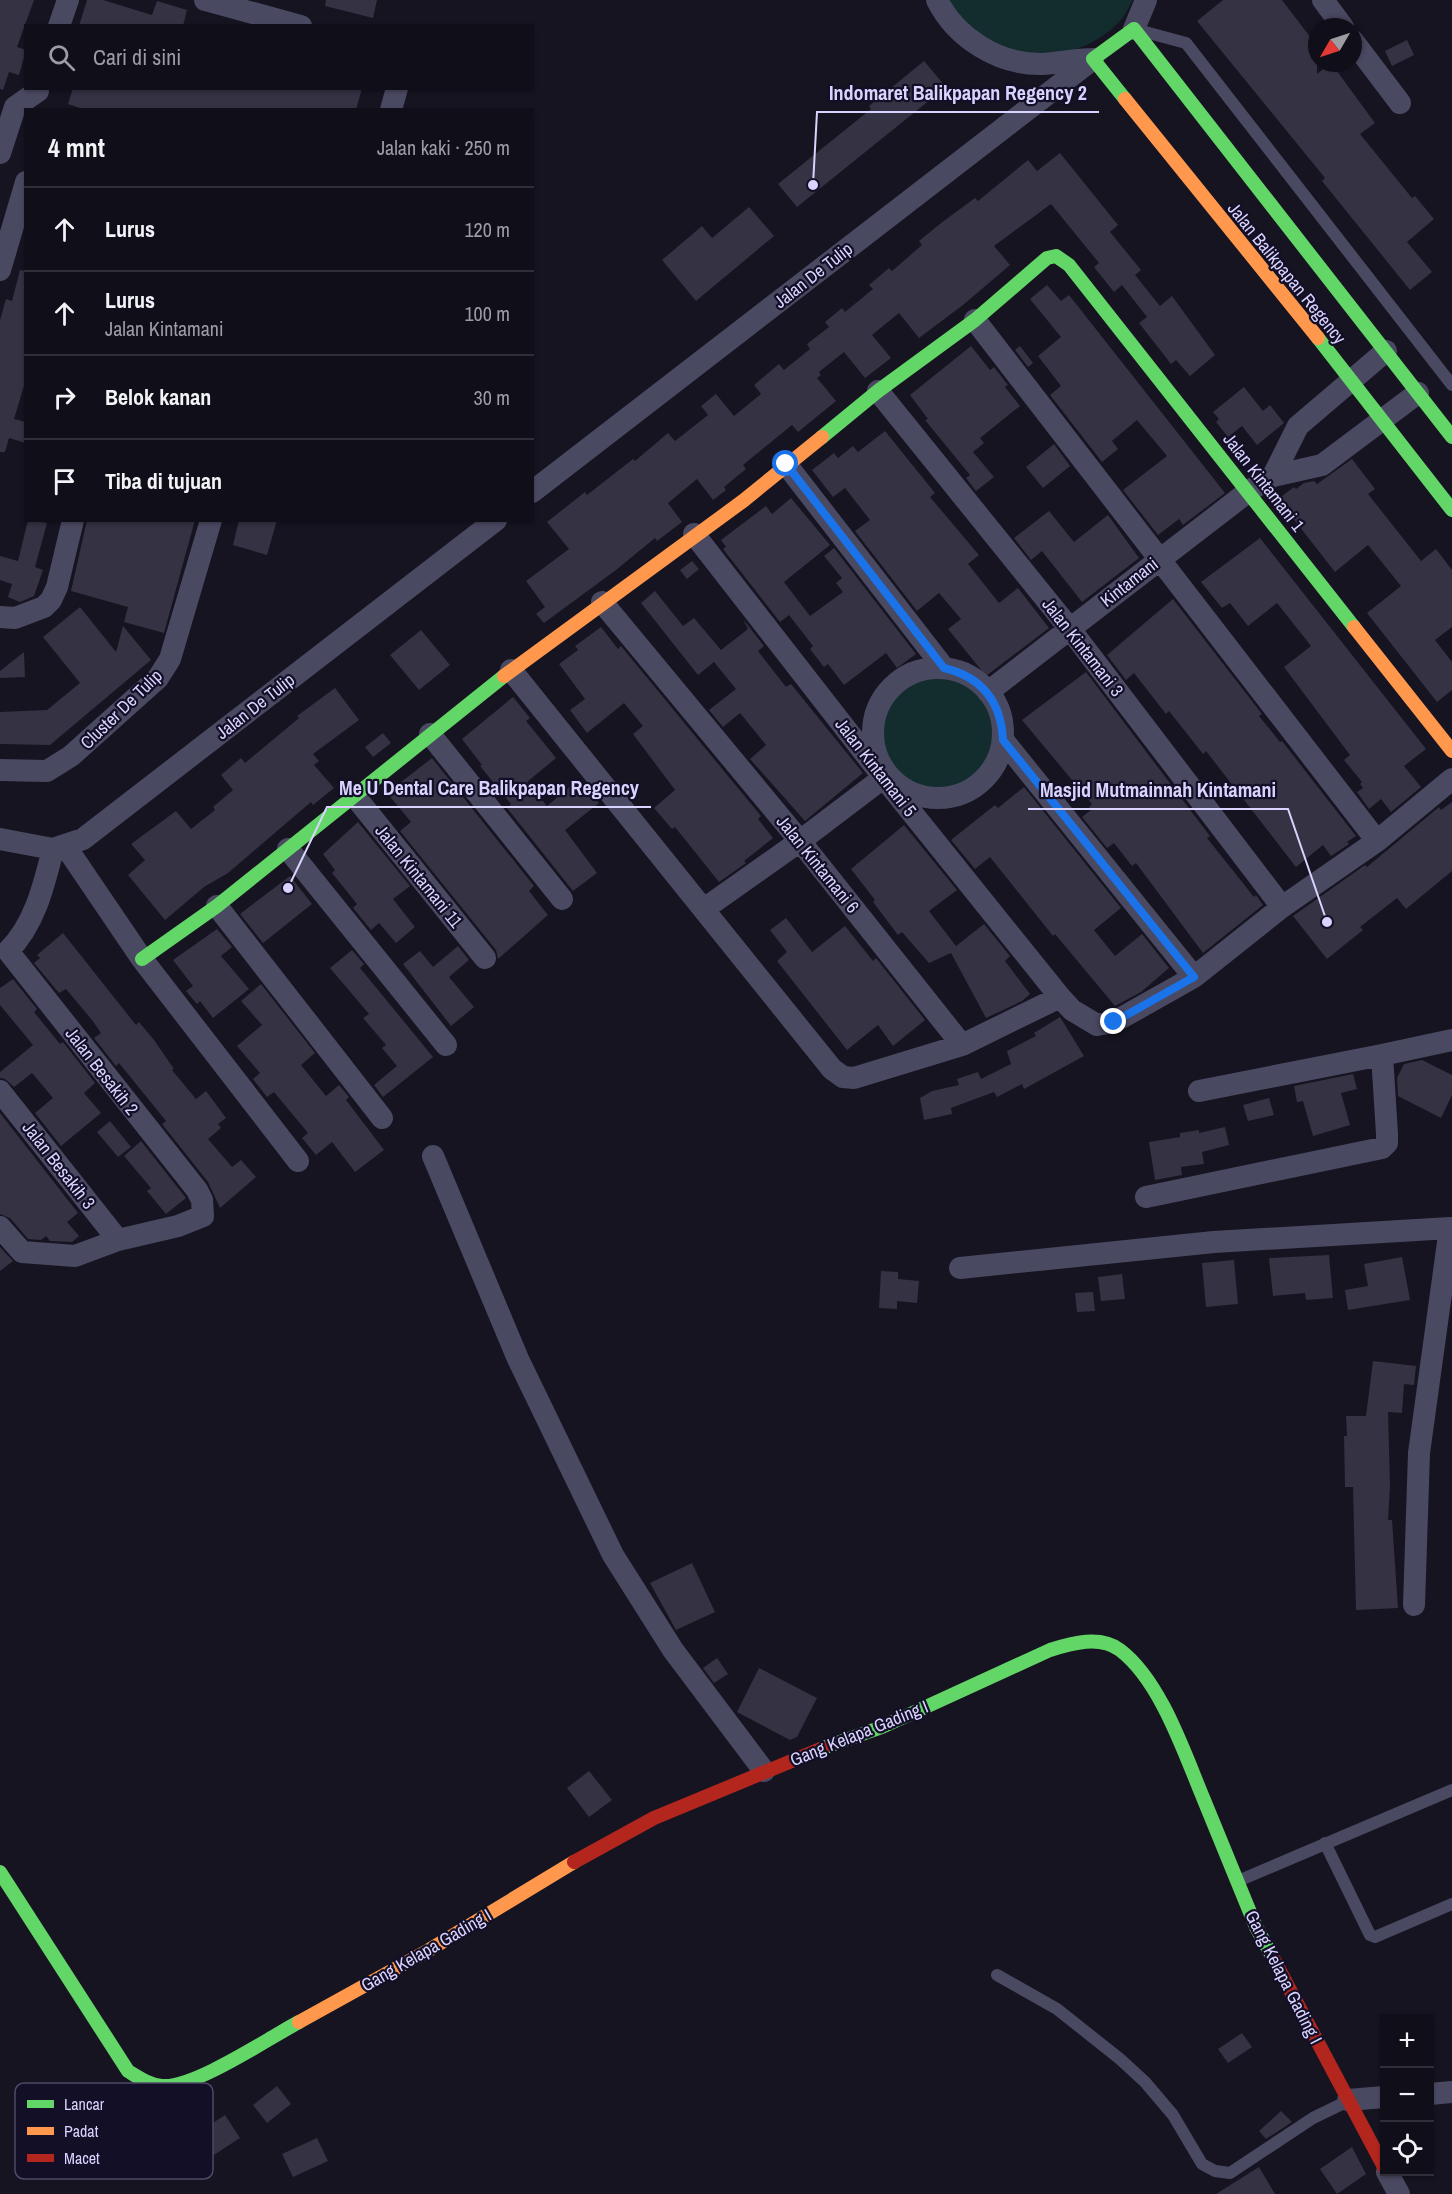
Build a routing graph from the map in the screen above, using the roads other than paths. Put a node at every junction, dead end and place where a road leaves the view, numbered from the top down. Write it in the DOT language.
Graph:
graph roads {
  1 [pos="68,0"];
  2 [pos="205,0"];
  3 [pos="937,0"];
  4 [pos="1146,0"];
  5 [pos="1323,0"];
  6 [pos="1336,18"];
  7 [pos="60,24"];
  8 [pos="294,24"];
  9 [pos="1134,29"];
  10 [pos="1362,52"];
  11 [pos="1093,59"];
  12 [pos="396,90"];
  13 [pos="40,96"];
  14 [pos="1400,103"];
  15 [pos="14,106"];
  16 [pos="392,108"];
  17 [pos="0,153"];
  18 [pos="24,190"];
  19 [pos="12,237"];
  20 [pos="0,270"];
  21 [pos="975,320"];
  22 [pos="1386,351"];
  23 [pos="1351,379"];
  24 [pos="1452,385"];
  25 [pos="878,391"];
  26 [pos="1418,393"];
  27 [pos="1382,420"];
  28 [pos="1452,437"];
  29 [pos="786,464"];
  30 [pos="1273,476"];
  31 [pos="534,490"];
  32 [pos="1249,491"];
  33 [pos="1452,510"];
  34 [pos="73,522"];
  35 [pos="210,522"];
  36 [pos="493,522"];
  37 [pos="694,534"];
  38 [pos="1157,560"];
  39 [pos="602,602"];
  40 [pos="0,617"];
  41 [pos="1070,629"];
  42 [pos="944,668"];
  43 [pos="511,670"];
  44 [pos="988,692"];
  45 [pos="430,734"];
  46 [pos="1003,740"];
  47 [pos="1452,751"];
  48 [pos="0,770"];
  49 [pos="885,777"];
  50 [pos="1452,778"];
  51 [pos="353,794"];
  52 [pos="0,839"];
  53 [pos="1377,841"];
  54 [pos="800,842"];
  55 [pos="59,848"];
  56 [pos="288,849"];
  57 [pos="562,899"];
  58 [pos="217,906"];
  59 [pos="1282,907"];
  60 [pos="704,909"];
  61 [pos="4,951"];
  62 [pos="485,958"];
  63 [pos="142,959"];
  64 [pos="1194,977"];
  65 [pos="1060,997"];
  66 [pos="1452,1040"];
  67 [pos="446,1045"];
  68 [pos="962,1045"];
  69 [pos="1382,1055"];
  70 [pos="0,1091"];
  71 [pos="1198,1091"];
  72 [pos="382,1118"];
  73 [pos="433,1156"];
  74 [pos="298,1161"];
  75 [pos="1146,1197"];
  76 [pos="0,1227"];
  77 [pos="1451,1227"];
  78 [pos="118,1240"];
  79 [pos="960,1268"];
  80 [pos="1414,1605"];
  81 [pos="764,1771"];
  82 [pos="1452,1790"];
  83 [pos="1325,1844"];
  84 [pos="0,1872"];
  85 [pos="1237,1881"];
  86 [pos="1452,1904"];
  87 [pos="997,1975"];
  88 [pos="150,2083"];
  89 [pos="186,2083"];
  90 [pos="1452,2092"];
  91 [pos="1434,2094"];
  92 [pos="1380,2097"];
  93 [pos="1348,2100"];
  94 [pos="1380,2160"];
  95 [pos="1389,2176"];
  96 [pos="1399,2194"];
  1 -- 7 [label="street"];
  2 -- 8 [label="street"];
  3 -- 11 [label="street"];
  4 -- 9 [label="street"];
  5 -- 6 [label="street"];
  9 -- 11 [label="street"];
  9 -- 22 [label="street, Jalan Balikpapan Regency"];
  9 -- 24 [label="lane"];
  10 -- 14 [label="street"];
  11 -- 23 [label="street, Jalan Balikpapan Regency"];
  11 -- 31 [label="street, Jalan De Tulip"];
  12 -- 16 [label="street"];
  13 -- 15 [label="street"];
  15 -- 17 [label="street"];
  18 -- 19 [label="street"];
  19 -- 20 [label="street"];
  21 -- 25 [label="street"];
  21 -- 32 [label="street, Jalan Kintamani 1"];
  21 -- 38 [label="street"];
  22 -- 23 [label="street"];
  22 -- 26 [label="street, Jalan Balikpapan Regency"];
  23 -- 27 [label="street, Jalan Balikpapan Regency"];
  23 -- 30 [label="street"];
  25 -- 29 [label="street"];
  25 -- 41 [label="street, Jalan Kintamani 3"];
  26 -- 27 [label="street"];
  26 -- 28 [label="street, Jalan Balikpapan Regency"];
  27 -- 30 [label="street"];
  27 -- 33 [label="street, Jalan Balikpapan Regency"];
  29 -- 37 [label="street"];
  29 -- 42 [label="street"];
  30 -- 32 [label="street, Kintamani"];
  32 -- 38 [label="street, Kintamani"];
  32 -- 47 [label="street, Jalan Kintamani 1"];
  34 -- 40 [label="street"];
  35 -- 48 [label="street, Cluster De Tulip"];
  36 -- 55 [label="street, Jalan De Tulip"];
  37 -- 39 [label="street"];
  37 -- 49 [label="street, Jalan Kintamani 5"];
  38 -- 41 [label="street, Kintamani"];
  38 -- 53 [label="street"];
  39 -- 43 [label="street"];
  39 -- 54 [label="street, Jalan Kintamani 6"];
  41 -- 44 [label="street, Kintamani"];
  41 -- 59 [label="street, Jalan Kintamani 3"];
  42 -- 44 [label="street"];
  42 -- 49 [label="street"];
  43 -- 45 [label="street"];
  43 -- 60 [label="street"];
  44 -- 46 [label="street"];
  45 -- 51 [label="street"];
  45 -- 57 [label="street"];
  46 -- 49 [label="street"];
  46 -- 64 [label="street"];
  49 -- 54 [label="street"];
  49 -- 65 [label="street, Jalan Kintamani 5"];
  50 -- 53 [label="street, Jalan Kintamani 5"];
  51 -- 56 [label="street"];
  51 -- 62 [label="street, Jalan Kintamani 11"];
  52 -- 55 [label="street"];
  53 -- 59 [label="street, Jalan Kintamani 5"];
  54 -- 60 [label="street"];
  54 -- 68 [label="street, Jalan Kintamani 6"];
  55 -- 61 [label="street"];
  55 -- 63 [label="street"];
  56 -- 58 [label="street"];
  56 -- 67 [label="street"];
  58 -- 63 [label="street"];
  58 -- 72 [label="street"];
  59 -- 64 [label="street, Jalan Kintamani 5"];
  60 -- 68 [label="street"];
  61 -- 78 [label="street, Jalan Besakih 2"];
  63 -- 74 [label="street"];
  64 -- 65 [label="street, Jalan Kintamani 5"];
  65 -- 68 [label="street"];
  66 -- 69 [label="street"];
  69 -- 71 [label="street"];
  69 -- 75 [label="street"];
  70 -- 78 [label="street, Jalan Besakih 3"];
  73 -- 81 [label="street"];
  76 -- 78 [label="street"];
  77 -- 79 [label="street"];
  77 -- 80 [label="street"];
  81 -- 85 [label="street, Gang Kelapa Gading I"];
  81 -- 89 [label="street, Gang Kelapa Gading I"];
  82 -- 83 [label="lane"];
  83 -- 85 [label="lane"];
  83 -- 86 [label="lane"];
  84 -- 88 [label="street, Gang Kelapa Gading I"];
  85 -- 93 [label="street, Gang Kelapa Gading I"];
  87 -- 93 [label="lane"];
  90 -- 91 [label="street"];
  92 -- 93 [label="street"];
  93 -- 94 [label="street, Gang Kelapa Gading I"];
  95 -- 96 [label="street"];
}
